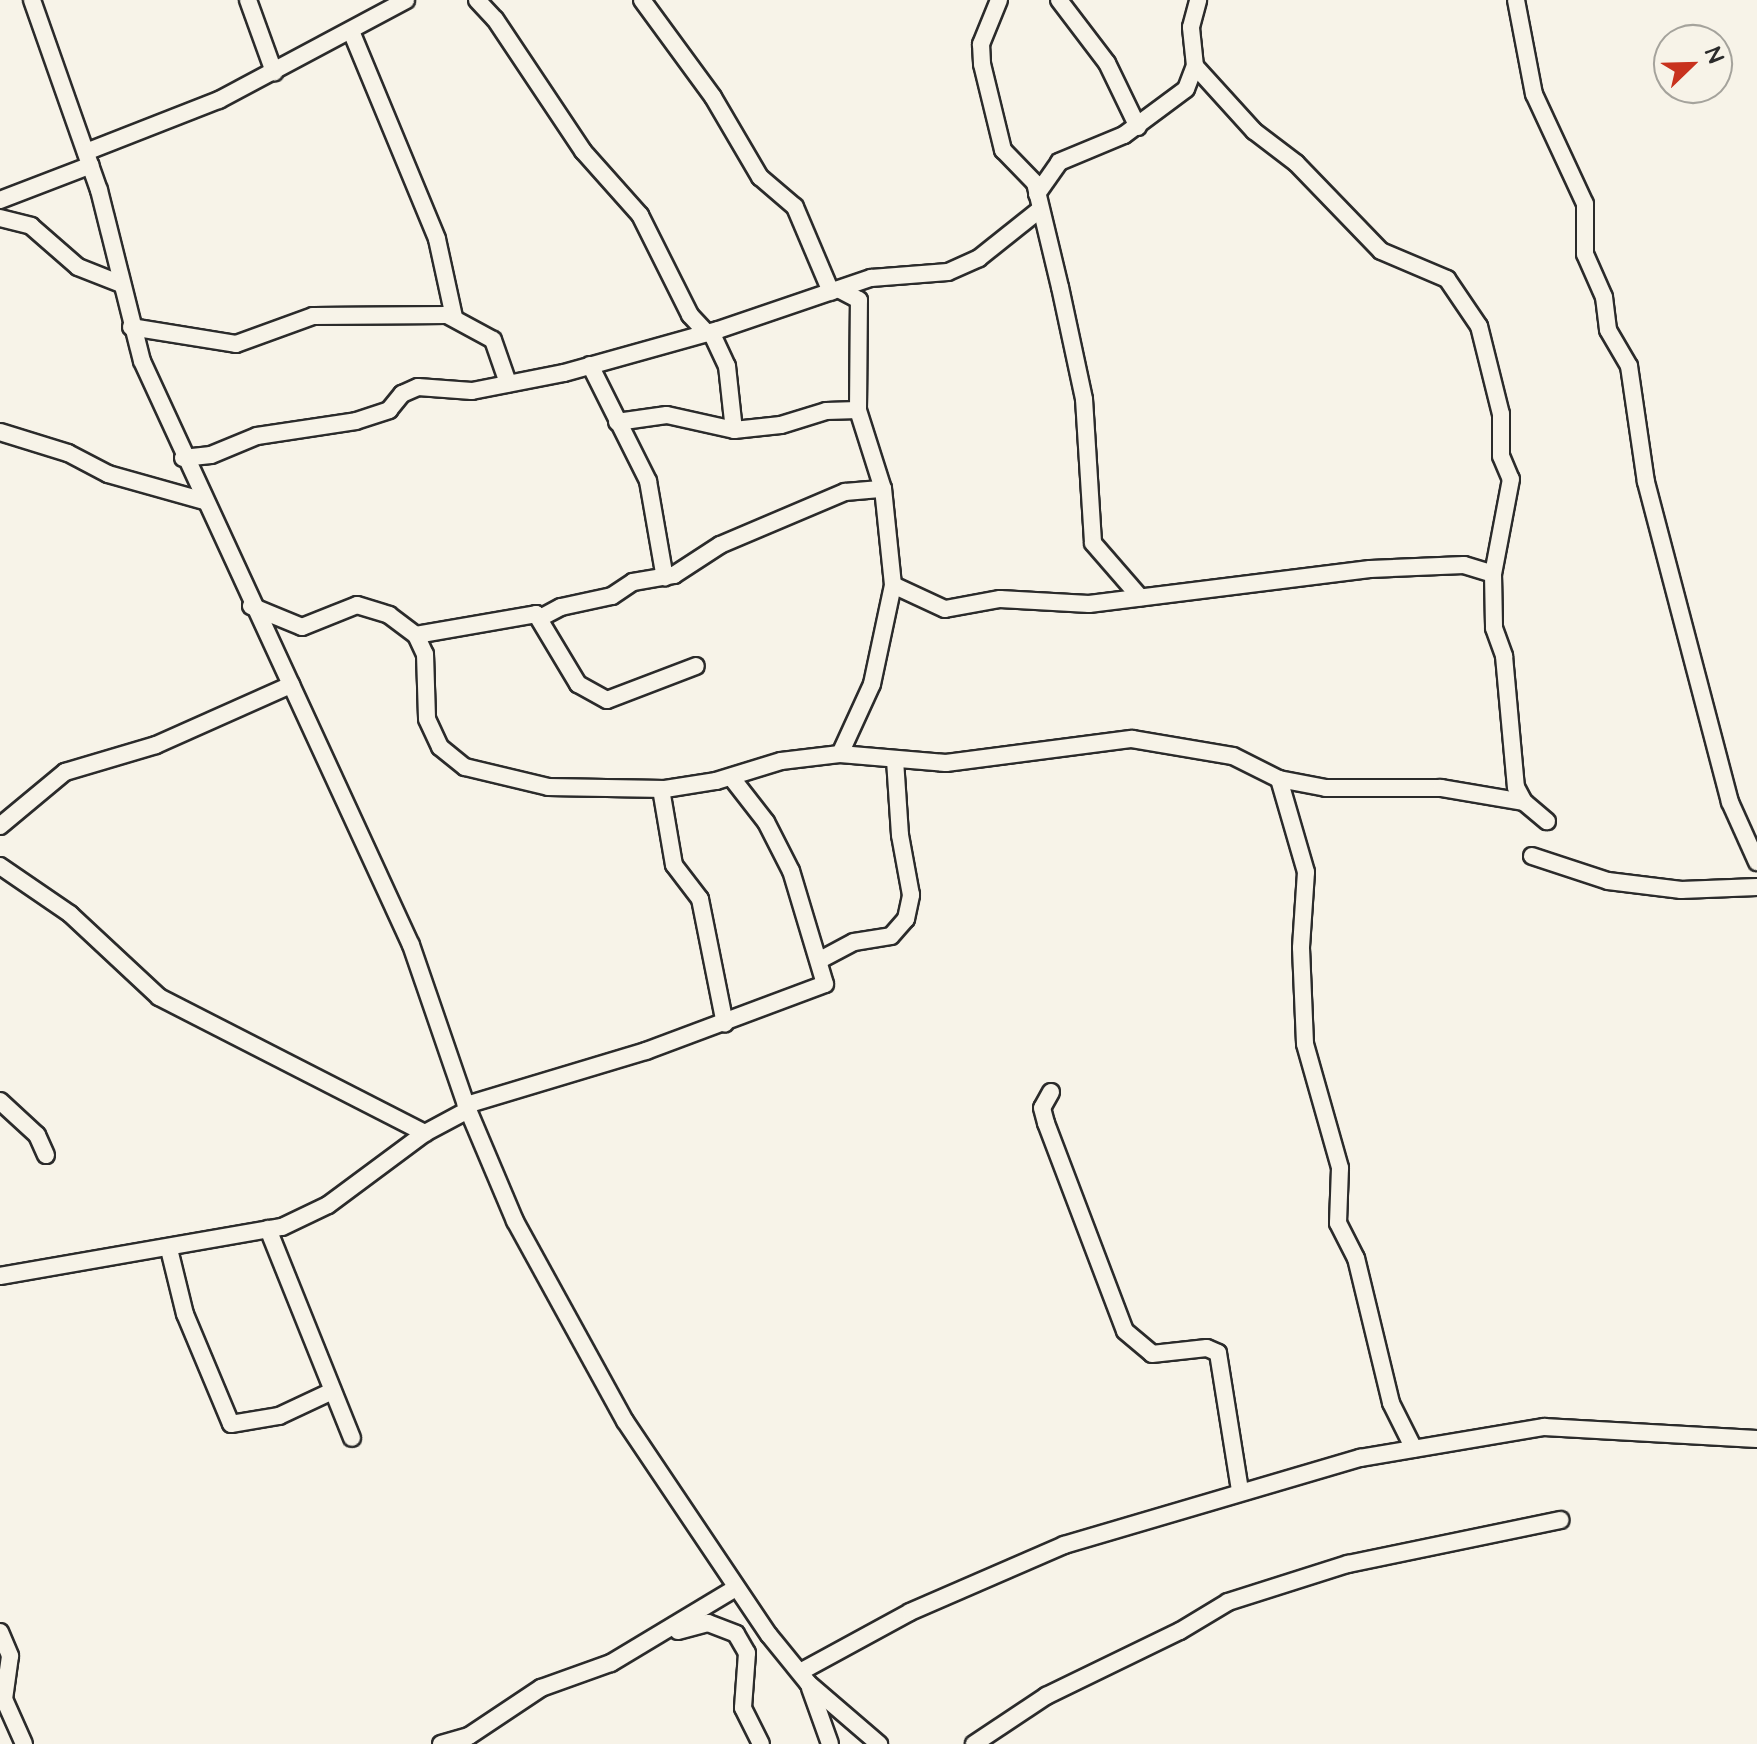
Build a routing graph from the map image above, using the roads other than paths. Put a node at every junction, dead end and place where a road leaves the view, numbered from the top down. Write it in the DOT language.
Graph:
graph roads {
  1 [pos="32,0"];
  2 [pos="248,0"];
  3 [pos="406,0"];
  4 [pos="477,0"];
  5 [pos="642,0"];
  6 [pos="999,0"];
  7 [pos="1059,0"];
  8 [pos="1198,0"];
  9 [pos="1516,0"];
  10 [pos="351,31"];
  11 [pos="1195,66"];
  12 [pos="274,72"];
  13 [pos="1138,127"];
  14 [pos="88,158"];
  15 [pos="1037,194"];
  16 [pos="0,200"];
  17 [pos="1038,211"];
  18 [pos="0,218"];
  19 [pos="121,284"];
  20 [pos="836,291"];
  21 [pos="454,317"];
  22 [pos="131,327"];
  23 [pos="709,332"];
  24 [pos="590,365"];
  25 [pos="508,383"];
  26 [pos="858,410"];
  27 [pos="617,422"];
  28 [pos="734,430"];
  29 [pos="0,432"];
  30 [pos="183,458"];
  31 [pos="883,489"];
  32 [pos="204,501"];
  33 [pos="1493,574"];
  34 [pos="665,578"];
  35 [pos="893,585"];
  36 [pos="1140,597"];
  37 [pos="251,606"];
  38 [pos="542,617"];
  39 [pos="416,635"];
  40 [pos="696,666"];
  41 [pos="291,685"];
  42 [pos="840,754"];
  43 [pos="895,760"];
  44 [pos="731,777"];
  45 [pos="1279,779"];
  46 [pos="661,789"];
  47 [pos="1524,802"];
  48 [pos="1547,821"];
  49 [pos="0,826"];
  50 [pos="1532,856"];
  51 [pos="1757,862"];
  52 [pos="0,866"];
  53 [pos="1757,887"];
  54 [pos="820,960"];
  55 [pos="725,1024"];
  56 [pos="1051,1092"];
  57 [pos="0,1101"];
  58 [pos="467,1108"];
  59 [pos="425,1133"];
  60 [pos="46,1155"];
  61 [pos="268,1229"];
  62 [pos="169,1249"];
  63 [pos="0,1276"];
  64 [pos="330,1392"];
  65 [pos="352,1438"];
  66 [pos="1757,1439"];
  67 [pos="1414,1449"];
  68 [pos="1240,1490"];
  69 [pos="1561,1520"];
  70 [pos="736,1588"];
  71 [pos="668,1631"];
  72 [pos="0,1632"];
  73 [pos="804,1678"];
  74 [pos="24,1744"];
  75 [pos="441,1744"];
  76 [pos="761,1744"];
  77 [pos="830,1744"];
  78 [pos="879,1744"];
  79 [pos="974,1744"];
  1 -- 14 [label="street"];
  2 -- 12 [label="street"];
  3 -- 10 [label="street"];
  4 -- 23 [label="street"];
  5 -- 20 [label="street"];
  6 -- 15 [label="street"];
  7 -- 13 [label="street"];
  8 -- 11 [label="street"];
  9 -- 51 [label="street"];
  10 -- 12 [label="street"];
  10 -- 21 [label="street"];
  11 -- 13 [label="street"];
  11 -- 33 [label="street"];
  12 -- 14 [label="street"];
  13 -- 15 [label="street"];
  14 -- 16 [label="street"];
  14 -- 19 [label="street"];
  15 -- 17 [label="street"];
  17 -- 20 [label="street"];
  17 -- 36 [label="street"];
  18 -- 19 [label="street"];
  19 -- 22 [label="street"];
  20 -- 23 [label="street"];
  20 -- 26 [label="street"];
  21 -- 22 [label="street"];
  21 -- 25 [label="street"];
  22 -- 30 [label="street"];
  23 -- 24 [label="street"];
  23 -- 28 [label="street"];
  24 -- 25 [label="street"];
  24 -- 27 [label="street"];
  25 -- 30 [label="street"];
  26 -- 28 [label="street"];
  26 -- 31 [label="street"];
  27 -- 28 [label="street"];
  27 -- 34 [label="street"];
  29 -- 32 [label="street"];
  30 -- 32 [label="street"];
  31 -- 34 [label="street"];
  31 -- 35 [label="street"];
  32 -- 37 [label="street"];
  33 -- 36 [label="street"];
  33 -- 47 [label="street"];
  34 -- 38 [label="street"];
  35 -- 36 [label="street"];
  35 -- 42 [label="street"];
  37 -- 39 [label="street"];
  37 -- 41 [label="street"];
  38 -- 39 [label="street"];
  38 -- 40 [label="street"];
  39 -- 46 [label="street"];
  41 -- 49 [label="street"];
  41 -- 58 [label="street"];
  42 -- 43 [label="street"];
  42 -- 44 [label="street"];
  43 -- 45 [label="street"];
  43 -- 54 [label="street"];
  44 -- 46 [label="street"];
  44 -- 54 [label="street"];
  45 -- 47 [label="street"];
  45 -- 67 [label="street"];
  46 -- 55 [label="street"];
  47 -- 48 [label="street"];
  50 -- 53 [label="street"];
  52 -- 59 [label="street"];
  54 -- 55 [label="street"];
  55 -- 58 [label="street"];
  56 -- 68 [label="street"];
  57 -- 60 [label="street"];
  58 -- 59 [label="street"];
  58 -- 70 [label="street"];
  59 -- 61 [label="street"];
  61 -- 62 [label="street"];
  61 -- 64 [label="street"];
  62 -- 63 [label="street"];
  62 -- 64 [label="street"];
  64 -- 65 [label="street"];
  66 -- 67 [label="street"];
  67 -- 68 [label="street"];
  68 -- 73 [label="street"];
  69 -- 79 [label="street"];
  70 -- 71 [label="street"];
  70 -- 73 [label="street"];
  71 -- 75 [label="street"];
  71 -- 76 [label="street"];
  72 -- 74 [label="street"];
  73 -- 77 [label="street"];
  73 -- 78 [label="street"];
}
